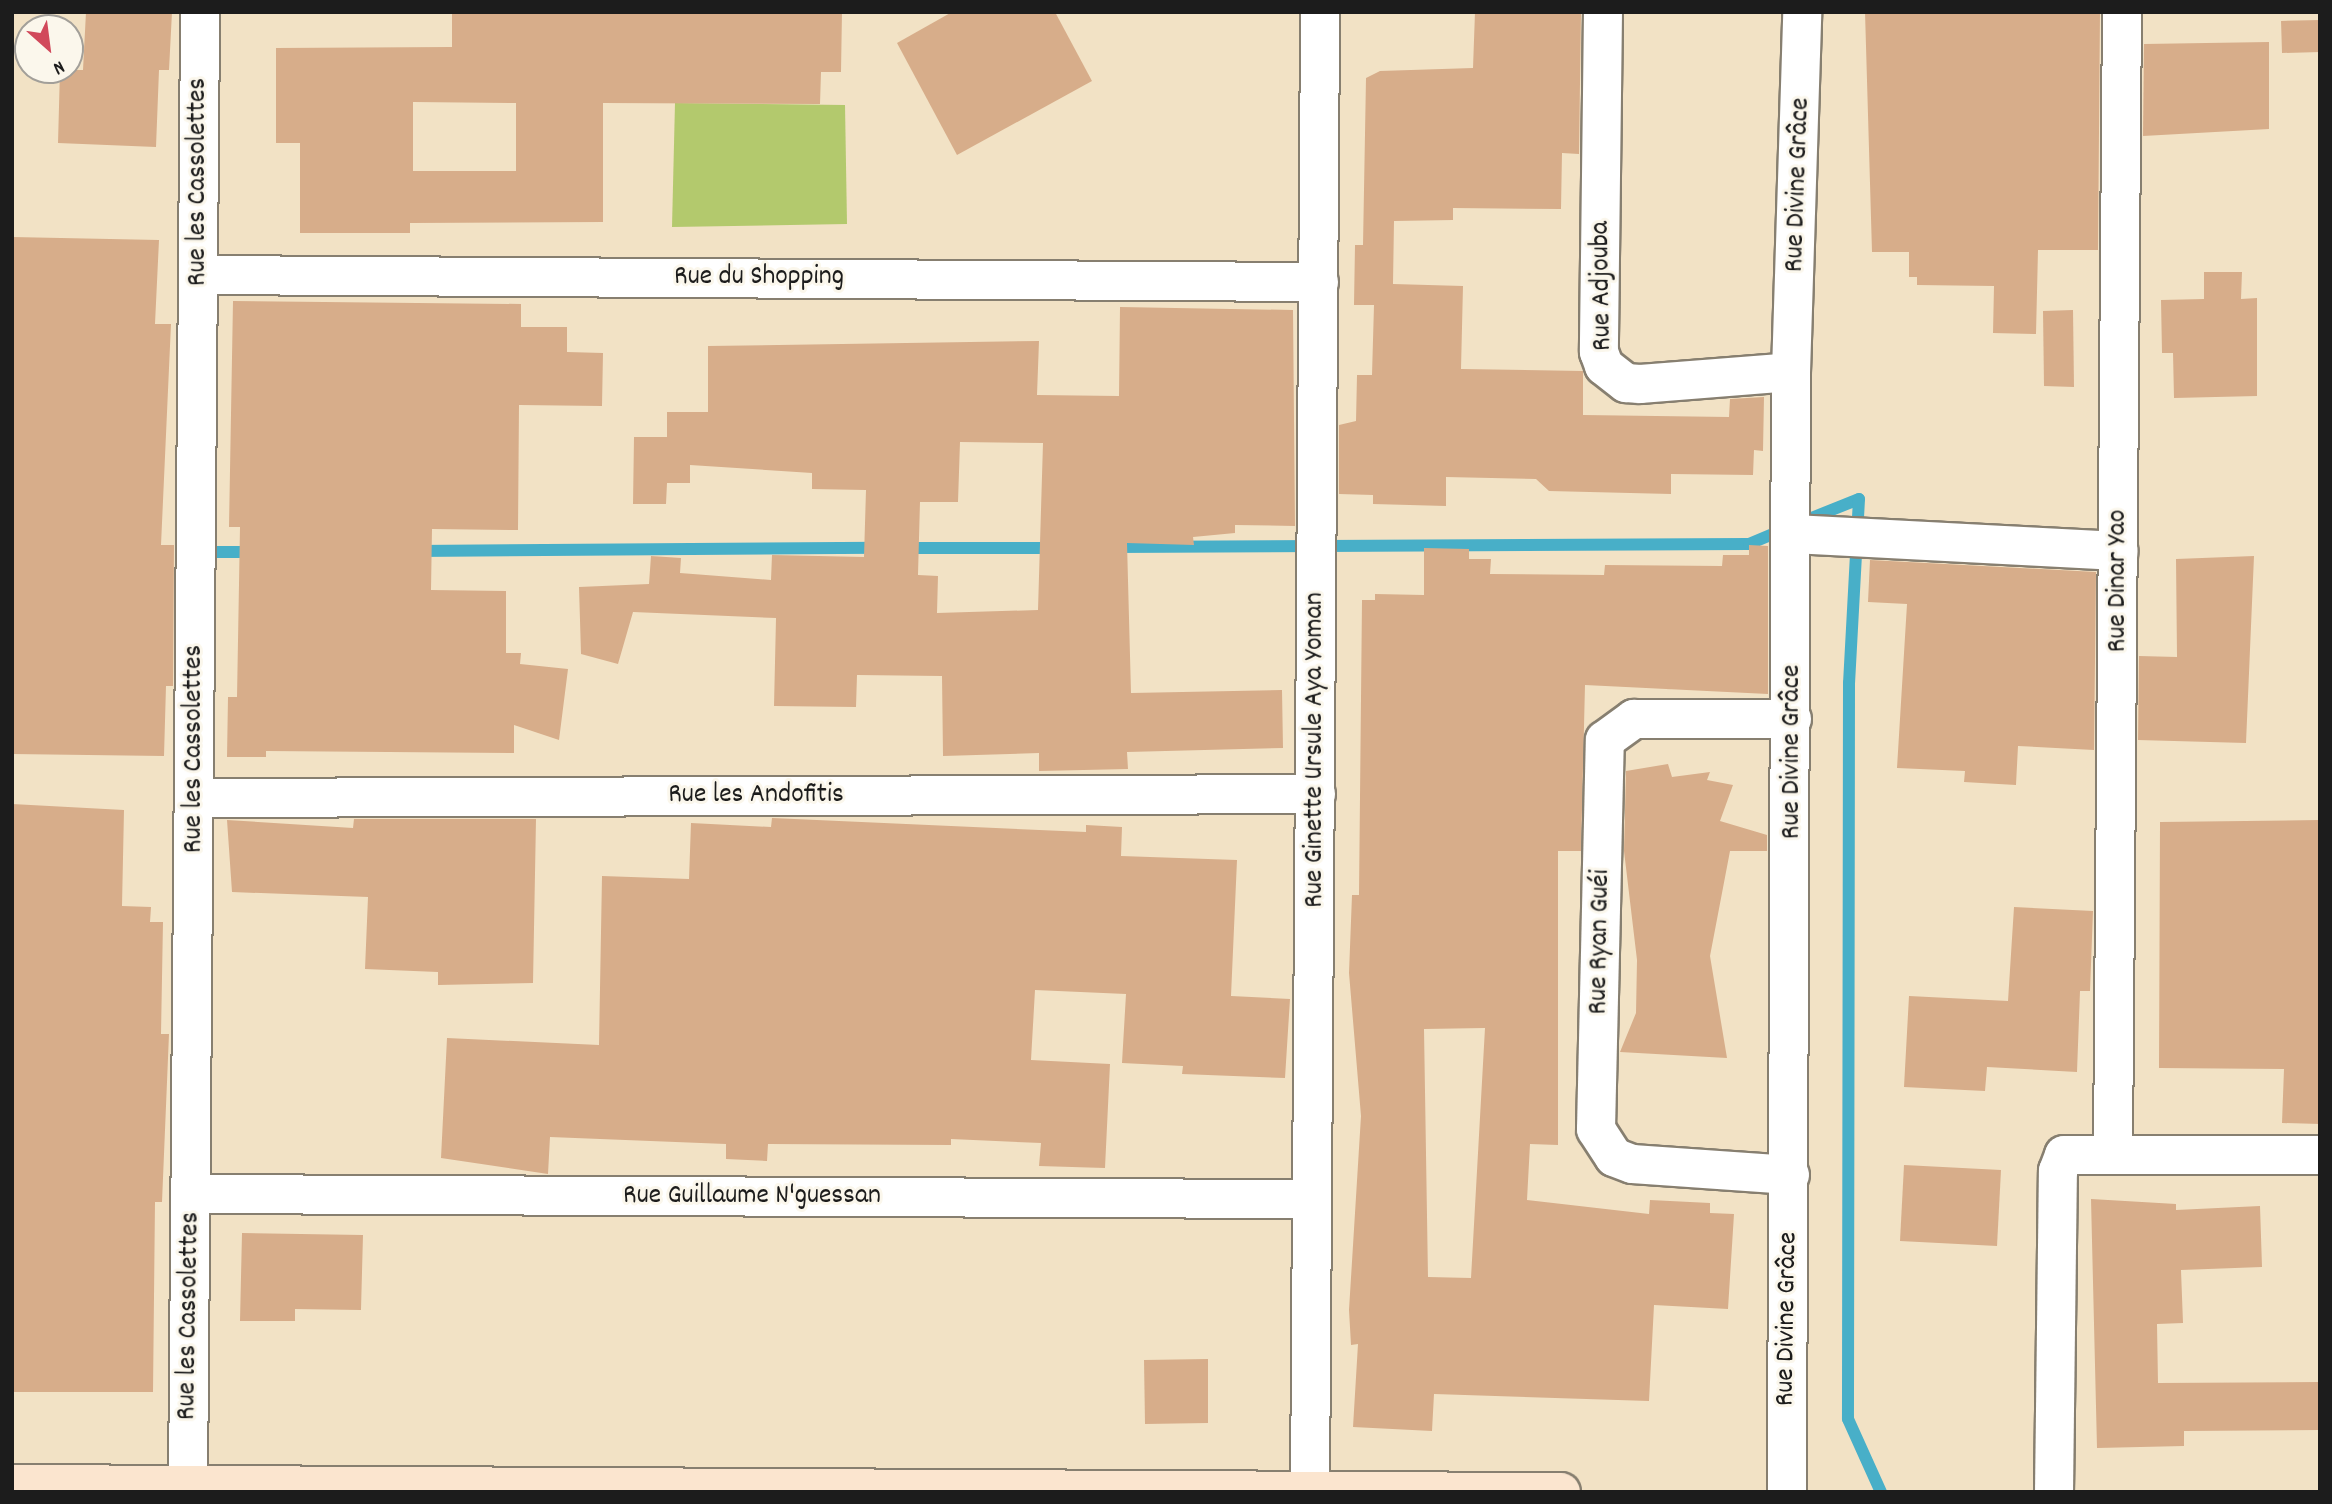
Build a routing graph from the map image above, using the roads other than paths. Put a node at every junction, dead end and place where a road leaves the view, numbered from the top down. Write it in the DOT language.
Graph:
graph roads {
  1 [pos="200,12"];
  2 [pos="1320,12"];
  3 [pos="1603,12"];
  4 [pos="1802,12"];
  5 [pos="2122,12"];
  6 [pos="199,275"];
  7 [pos="1319,282"];
  8 [pos="1791,372"];
  9 [pos="1793,534"];
  10 [pos="2119,551"];
  11 [pos="1792,719"];
  12 [pos="1316,794"];
  13 [pos="195,798"];
  14 [pos="2113,1150"];
  15 [pos="2320,1155"];
  16 [pos="1790,1175"];
  17 [pos="191,1194"];
  18 [pos="1312,1199"];
  19 [pos="12,1485"];
  20 [pos="188,1485"];
  21 [pos="802,1490"];
  22 [pos="1310,1490"];
  23 [pos="1561,1492"];
  24 [pos="1787,1492"];
  25 [pos="2054,1492"];
  1 -- 6 [label="street, Rue les Cassolettes"];
  2 -- 7 [label="street, Rue Ginette Ursule Aya Yoman"];
  3 -- 8 [label="street, Rue Adjouba"];
  4 -- 8 [label="street, Rue Divine Grâce"];
  5 -- 10 [label="street, Rue Dinar Yao"];
  6 -- 7 [label="street, Rue du Shopping"];
  6 -- 13 [label="street, Rue les Cassolettes"];
  7 -- 12 [label="street, Rue Ginette Ursule Aya Yoman"];
  8 -- 9 [label="street, Rue Divine Grâce"];
  9 -- 10 [label="street"];
  9 -- 11 [label="street, Rue Divine Grâce"];
  10 -- 14 [label="street, Rue Dinar Yao"];
  11 -- 16 [label="street, Rue Divine Grâce"];
  11 -- 16 [label="street, Rue Ryan Guéi"];
  12 -- 13 [label="street, Rue les Andofitis"];
  12 -- 18 [label="street, Rue Ginette Ursule Aya Yoman"];
  13 -- 17 [label="street, Rue les Cassolettes"];
  14 -- 15 [label="street"];
  14 -- 25 [label="street"];
  16 -- 24 [label="street, Rue Divine Grâce"];
  17 -- 18 [label="street, Rue Guillaume N'guessan"];
  17 -- 20 [label="street, Rue les Cassolettes"];
  18 -- 22 [label="street, Rue Ginette Ursule Aya Yoman"];
  19 -- 20 [label="street"];
  20 -- 21 [label="street"];
  21 -- 22 [label="street"];
  22 -- 23 [label="street"];
}
